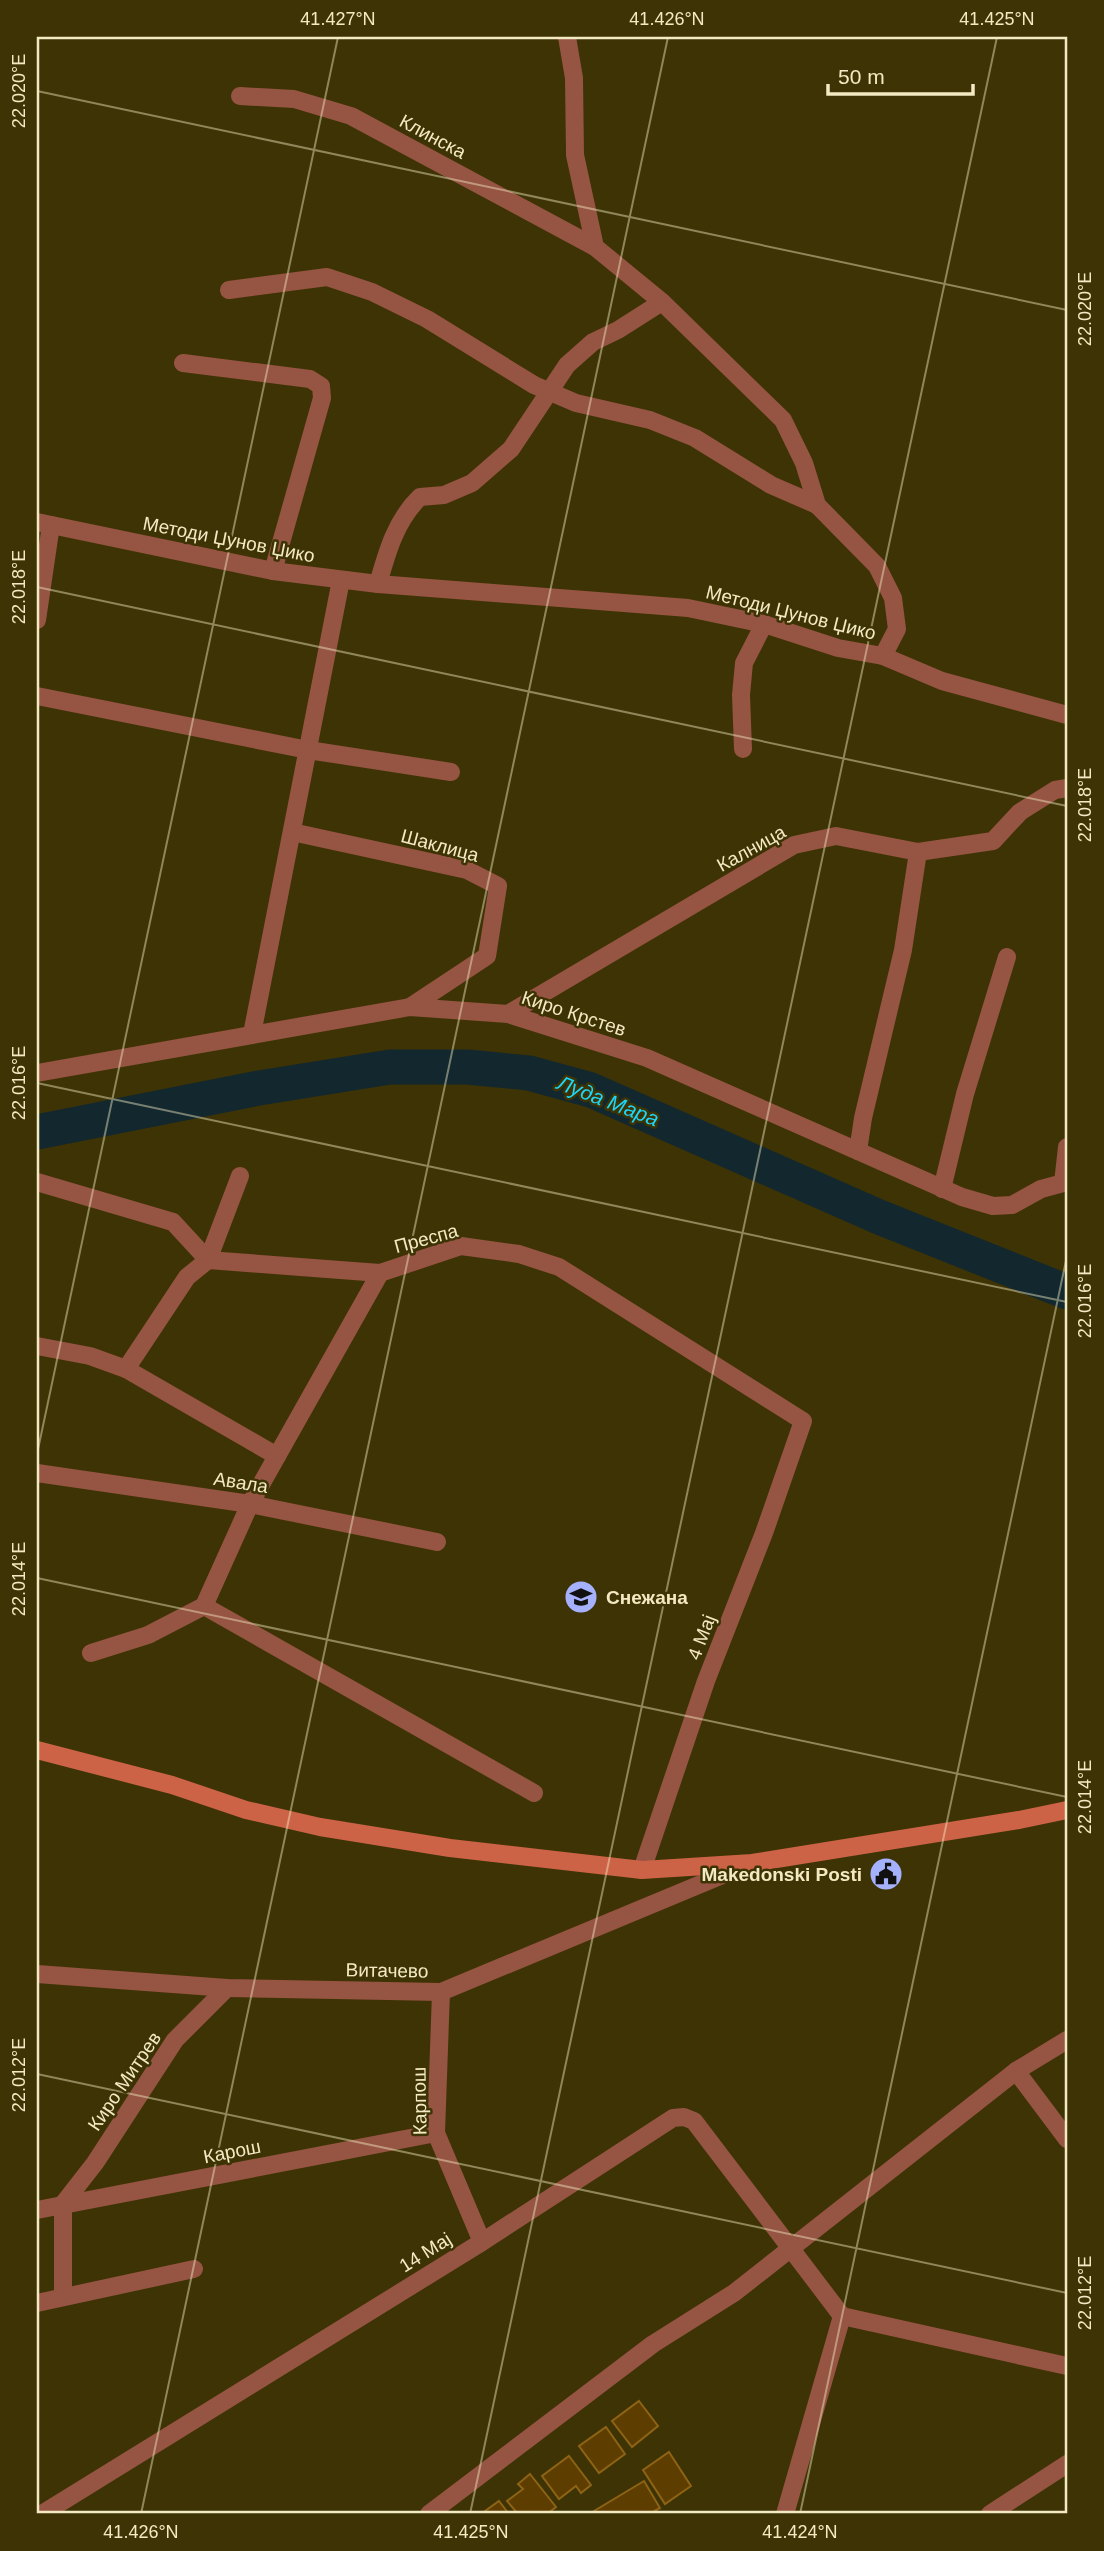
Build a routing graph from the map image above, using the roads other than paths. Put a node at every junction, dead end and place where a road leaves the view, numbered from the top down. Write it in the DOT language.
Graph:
graph roads {
  1 [pos="567,37"];
  2 [pos="240,96"];
  3 [pos="595,247"];
  4 [pos="229,290"];
  5 [pos="662,302"];
  6 [pos="183,363"];
  7 [pos="550,392"];
  8 [pos="817,505"];
  9 [pos="44,524"];
  10 [pos="273,571"];
  11 [pos="341,579"];
  12 [pos="378,584"];
  13 [pos="37,620"];
  14 [pos="764,624"];
  15 [pos="883,656"];
  16 [pos="37,696"];
  17 [pos="1067,715"];
  18 [pos="743,749"];
  19 [pos="308,750"];
  20 [pos="451,772"];
  21 [pos="1067,788"];
  22 [pos="292,832"];
  23 [pos="918,852"];
  24 [pos="1007,957"];
  25 [pos="410,1007"];
  26 [pos="508,1014"];
  27 [pos="252,1034"];
  28 [pos="37,1073"];
  29 [pos="1067,1147"];
  30 [pos="858,1151"];
  31 [pos="240,1176"];
  32 [pos="37,1182"];
  33 [pos="1065,1182"];
  34 [pos="942,1189"];
  35 [pos="208,1260"];
  36 [pos="380,1273"];
  37 [pos="37,1346"];
  38 [pos="126,1369"];
  39 [pos="803,1421"];
  40 [pos="277,1456"];
  41 [pos="37,1472"];
  42 [pos="250,1504"];
  43 [pos="437,1542"];
  44 [pos="204,1606"];
  45 [pos="91,1653"];
  46 [pos="37,1750"];
  47 [pos="534,1793"];
  48 [pos="1067,1810"];
  49 [pos="752,1863"];
  50 [pos="642,1870"];
  51 [pos="37,1974"];
  52 [pos="227,1988"];
  53 [pos="441,1992"];
  54 [pos="1067,2040"];
  55 [pos="1016,2071"];
  56 [pos="436,2133"];
  57 [pos="1067,2139"];
  58 [pos="64,2204"];
  59 [pos="37,2210"];
  60 [pos="482,2242"];
  61 [pos="792,2247"];
  62 [pos="194,2269"];
  63 [pos="63,2297"];
  64 [pos="37,2303"];
  65 [pos="842,2316"];
  66 [pos="1067,2366"];
  67 [pos="1067,2464"];
  68 [pos="42,2514"];
  69 [pos="429,2514"];
  70 [pos="785,2514"];
  71 [pos="990,2514"];
  1 -- 3 [label="street"];
  2 -- 3 [label="street, Клинска"];
  3 -- 5 [label="street, Методи Џунов Џико"];
  4 -- 7 [label="street"];
  5 -- 7 [label="street"];
  5 -- 8 [label="street, Методи Џунов Џико"];
  6 -- 10 [label="street"];
  7 -- 8 [label="street"];
  7 -- 12 [label="street"];
  8 -- 15 [label="street, Методи Џунов Џико"];
  9 -- 10 [label="street, Методи Џунов Џико"];
  9 -- 13 [label="street"];
  10 -- 11 [label="street, Методи Џунов Џико"];
  11 -- 12 [label="street, Методи Џунов Џико"];
  11 -- 19 [label="street"];
  12 -- 14 [label="street, Методи Џунов Џико"];
  14 -- 15 [label="street, Методи Џунов Џико"];
  14 -- 18 [label="street"];
  15 -- 17 [label="street"];
  16 -- 19 [label="street"];
  19 -- 20 [label="street"];
  19 -- 22 [label="street"];
  21 -- 23 [label="street, Калница"];
  22 -- 25 [label="street, Шаклица"];
  22 -- 27 [label="street"];
  23 -- 26 [label="street, Калница"];
  23 -- 30 [label="street"];
  24 -- 34 [label="street"];
  25 -- 26 [label="street, Киро Крстев"];
  25 -- 27 [label="street, Киро Крстев"];
  26 -- 30 [label="street, Киро Крстев"];
  27 -- 28 [label="street, Киро Крстев"];
  29 -- 33 [label="street"];
  30 -- 34 [label="street, Киро Крстев"];
  31 -- 35 [label="street"];
  32 -- 35 [label="street"];
  33 -- 34 [label="street, Киро Крстев"];
  35 -- 36 [label="street, Преспа"];
  35 -- 38 [label="street"];
  36 -- 39 [label="street, Преспа"];
  36 -- 40 [label="street"];
  37 -- 38 [label="street"];
  38 -- 40 [label="street"];
  39 -- 50 [label="street, 4 Мај"];
  40 -- 42 [label="street"];
  41 -- 42 [label="street, Авала"];
  42 -- 43 [label="street, Авала"];
  42 -- 44 [label="street"];
  44 -- 45 [label="street"];
  44 -- 47 [label="street"];
  46 -- 50 [label="main road"];
  48 -- 49 [label="main road"];
  49 -- 50 [label="main road"];
  49 -- 53 [label="street, Витачево"];
  51 -- 52 [label="street, Витачево"];
  52 -- 53 [label="street, Витачево"];
  52 -- 58 [label="street, Киро Митрев"];
  53 -- 56 [label="street, Карпош"];
  54 -- 55 [label="street"];
  55 -- 57 [label="street"];
  55 -- 61 [label="street"];
  56 -- 58 [label="street, Карош"];
  56 -- 60 [label="street, Карпош"];
  58 -- 59 [label="street, Карош"];
  58 -- 63 [label="street"];
  60 -- 61 [label="street, 14 Мај"];
  60 -- 68 [label="street, 14 Мај"];
  61 -- 65 [label="street"];
  61 -- 69 [label="street"];
  62 -- 63 [label="street"];
  63 -- 64 [label="street"];
  65 -- 66 [label="street"];
  65 -- 70 [label="street"];
  67 -- 71 [label="street"];
}
